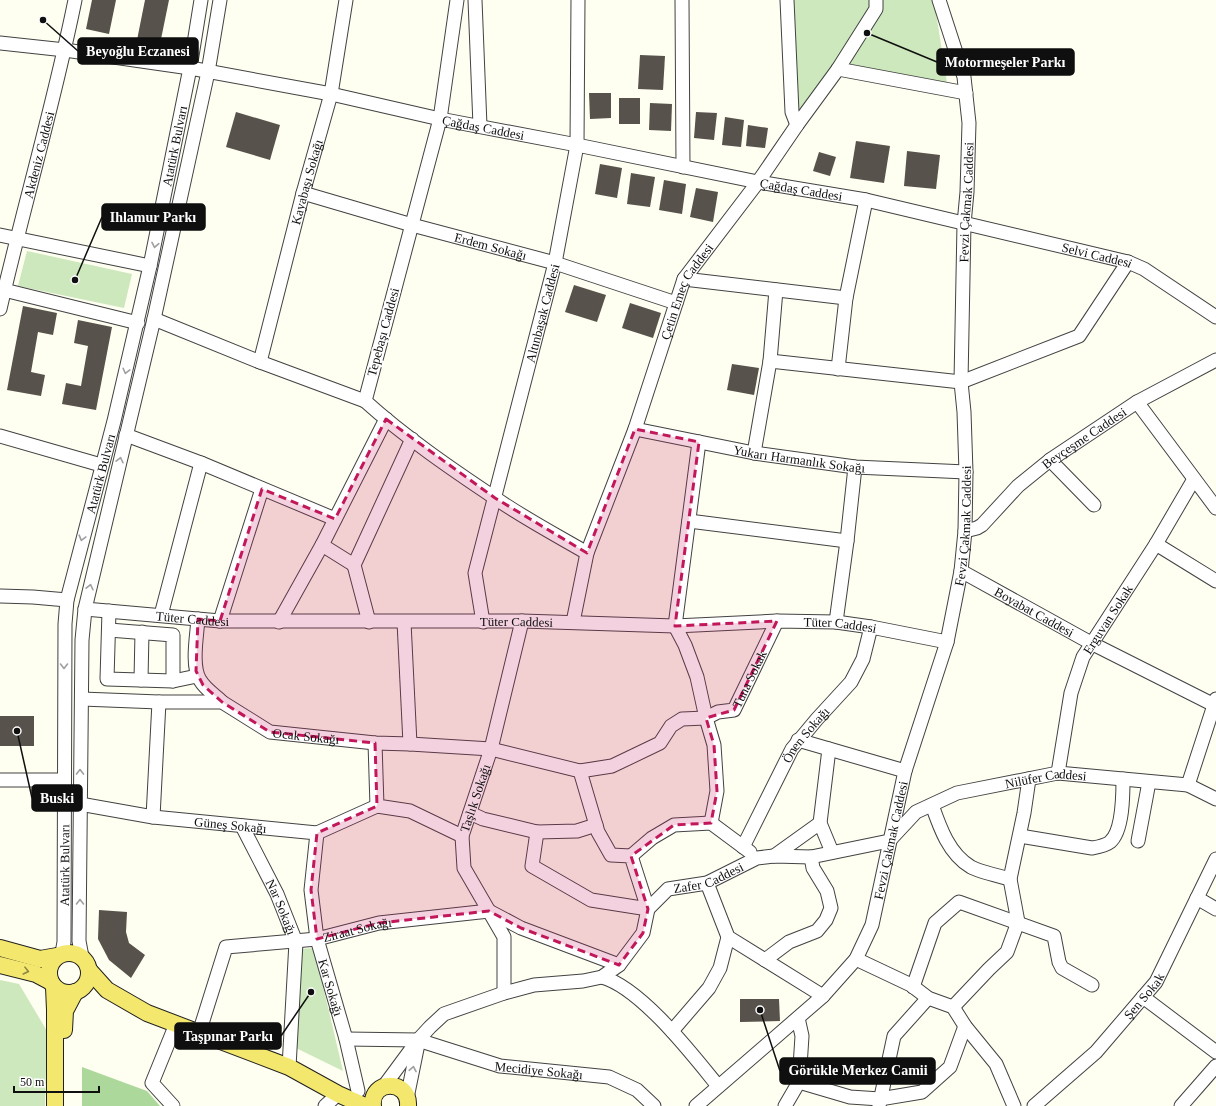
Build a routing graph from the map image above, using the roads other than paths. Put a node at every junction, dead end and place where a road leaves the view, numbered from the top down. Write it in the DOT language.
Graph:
graph roads {
  1 [pos="75,0"];
  2 [pos="201,0"];
  3 [pos="220,0"];
  4 [pos="346,0"];
  5 [pos="458,0"];
  6 [pos="475,0"];
  7 [pos="578,0"];
  8 [pos="682,0"];
  9 [pos="787,0"];
  10 [pos="876,0"];
  11 [pos="940,0"];
  12 [pos="0,43"];
  13 [pos="65,50"];
  14 [pos="190,68"];
  15 [pos="838,69"];
  16 [pos="208,72"];
  17 [pos="966,93"];
  18 [pos="331,94"];
  19 [pos="440,119"];
  20 [pos="797,125"];
  21 [pos="480,126"];
  22 [pos="577,145"];
  23 [pos="683,166"];
  24 [pos="758,182"];
  25 [pos="303,193"];
  26 [pos="866,200"];
  27 [pos="964,224"];
  28 [pos="412,225"];
  29 [pos="0,235"];
  30 [pos="17,238"];
  31 [pos="1128,262"];
  32 [pos="555,263"];
  33 [pos="150,266"];
  34 [pos="684,279"];
  35 [pos="4,290"];
  36 [pos="776,290"];
  37 [pos="846,298"];
  38 [pos="676,303"];
  39 [pos="0,308"];
  40 [pos="1216,316"];
  41 [pos="154,319"];
  42 [pos="138,323"];
  43 [pos="1216,360"];
  44 [pos="770,361"];
  45 [pos="260,362"];
  46 [pos="838,369"];
  47 [pos="961,382"];
  48 [pos="365,401"];
  49 [pos="1137,402"];
  50 [pos="386,419"];
  51 [pos="635,429"];
  52 [pos="126,435"];
  53 [pos="0,436"];
  54 [pos="412,439"];
  55 [pos="699,442"];
  56 [pos="754,453"];
  57 [pos="1050,460"];
  58 [pos="201,463"];
  59 [pos="101,465"];
  60 [pos="855,467"];
  61 [pos="966,472"];
  62 [pos="1194,479"];
  63 [pos="262,489"];
  64 [pos="495,498"];
  65 [pos="1094,505"];
  66 [pos="1216,508"];
  67 [pos="335,519"];
  68 [pos="689,521"];
  69 [pos="964,531"];
  70 [pos="847,541"];
  71 [pos="1156,544"];
  72 [pos="322,545"];
  73 [pos="587,553"];
  74 [pos="354,565"];
  75 [pos="960,571"];
  76 [pos="1216,581"];
  77 [pos="0,596"];
  78 [pos="67,600"];
  79 [pos="85,609"];
  80 [pos="109,611"];
  81 [pos="161,615"];
  82 [pos="198,619"];
  83 [pos="220,621"];
  84 [pos="777,621"];
  85 [pos="279,622"];
  86 [pos="369,622"];
  87 [pos="404,622"];
  88 [pos="483,622"];
  89 [pos="522,622"];
  90 [pos="573,622"];
  91 [pos="836,622"];
  92 [pos="675,626"];
  93 [pos="871,627"];
  94 [pos="109,630"];
  95 [pos="142,632"];
  96 [pos="947,642"];
  97 [pos="1091,643"];
  98 [pos="198,676"];
  99 [pos="141,680"];
  100 [pos="173,681"];
  101 [pos="82,699"];
  102 [pos="159,702"];
  103 [pos="222,702"];
  104 [pos="1215,703"];
  105 [pos="706,718"];
  106 [pos="798,740"];
  107 [pos="375,743"];
  108 [pos="410,744"];
  109 [pos="491,749"];
  110 [pos="829,749"];
  111 [pos="580,771"];
  112 [pos="905,771"];
  113 [pos="1058,773"];
  114 [pos="1029,779"];
  115 [pos="1123,779"];
  116 [pos="0,780"];
  117 [pos="64,780"];
  118 [pos="1149,782"];
  119 [pos="1188,785"];
  120 [pos="1216,799"];
  121 [pos="80,804"];
  122 [pos="932,805"];
  123 [pos="377,806"];
  124 [pos="470,813"];
  125 [pos="153,817"];
  126 [pos="711,823"];
  127 [pos="820,823"];
  128 [pos="596,825"];
  129 [pos="242,826"];
  130 [pos="537,832"];
  131 [pos="317,833"];
  132 [pos="462,836"];
  133 [pos="1020,836"];
  134 [pos="889,841"];
  135 [pos="1138,841"];
  136 [pos="743,847"];
  137 [pos="832,852"];
  138 [pos="631,856"];
  139 [pos="774,856"];
  140 [pos="810,857"];
  141 [pos="758,858"];
  142 [pos="1216,859"];
  143 [pos="1010,879"];
  144 [pos="707,883"];
  145 [pos="1197,898"];
  146 [pos="648,909"];
  147 [pos="1216,909"];
  148 [pos="489,911"];
  149 [pos="1018,922"];
  150 [pos="728,937"];
  151 [pos="317,939"];
  152 [pos="296,942"];
  153 [pos="0,948"];
  154 [pos="59,955"];
  155 [pos="765,960"];
  156 [pos="856,960"];
  157 [pos="85,963"];
  158 [pos="0,965"];
  159 [pos="619,965"];
  160 [pos="602,977"];
  161 [pos="52,985"];
  162 [pos="1092,985"];
  163 [pos="913,987"];
  164 [pos="107,990"];
  165 [pos="78,991"];
  166 [pos="504,993"];
  167 [pos="823,996"];
  168 [pos="1143,997"];
  169 [pos="928,998"];
  170 [pos="953,1007"];
  171 [pos="60,1010"];
  172 [pos="798,1018"];
  173 [pos="176,1024"];
  174 [pos="965,1026"];
  175 [pos="672,1031"];
  176 [pos="199,1033"];
  177 [pos="346,1039"];
  178 [pos="418,1040"];
  179 [pos="1216,1052"];
  180 [pos="1216,1066"];
  181 [pos="289,1067"];
  182 [pos="799,1082"];
  183 [pos="718,1086"];
  184 [pos="382,1088"];
  185 [pos="358,1091"];
  186 [pos="338,1094"];
  187 [pos="408,1102"];
  188 [pos="880,1102"];
  189 [pos="55,1106"];
  190 [pos="63,1106"];
  191 [pos="173,1106"];
  192 [pos="325,1106"];
  193 [pos="365,1106"];
  194 [pos="373,1106"];
  195 [pos="654,1106"];
  196 [pos="696,1106"];
  197 [pos="785,1106"];
  198 [pos="1014,1106"];
  199 [pos="1034,1106"];
  200 [pos="1181,1106"];
  1 -- 13 [label="street, Akdeniz Caddesi"];
  2 -- 14 [label="street, Atatürk Bulvarı"];
  3 -- 16 [label="street"];
  4 -- 18 [label="street, Kayabaşı Sokağı"];
  5 -- 19 [label="street, Tepebaşı Caddesi"];
  6 -- 21 [label="street"];
  7 -- 22 [label="street, Altınbaşak Caddesi"];
  8 -- 23 [label="street"];
  9 -- 20 [label="street"];
  10 -- 15 [label="street, Çetin Emeç Caddesi"];
  11 -- 17 [label="street, Fevzi Çakmak Caddesi"];
  12 -- 13 [label="street, Çağdaş Caddesi"];
  13 -- 14 [label="street, Çağdaş Caddesi"];
  13 -- 30 [label="street, Akdeniz Caddesi"];
  14 -- 16 [label="street, Çağdaş Caddesi"];
  14 -- 33 [label="street, Atatürk Bulvarı, one-way"];
  15 -- 17 [label="street"];
  15 -- 20 [label="street, Çetin Emeç Caddesi"];
  16 -- 18 [label="street, Çağdaş Caddesi"];
  16 -- 41 [label="street"];
  17 -- 27 [label="street, Fevzi Çakmak Caddesi"];
  18 -- 19 [label="street, Çağdaş Caddesi"];
  18 -- 25 [label="street, Kayabaşı Sokağı"];
  19 -- 21 [label="street, Çağdaş Caddesi"];
  19 -- 28 [label="street, Tepebaşı Caddesi"];
  20 -- 24 [label="street, Çetin Emeç Caddesi"];
  21 -- 22 [label="street, Çağdaş Caddesi"];
  22 -- 23 [label="street, Çağdaş Caddesi"];
  22 -- 32 [label="street, Altınbaşak Caddesi"];
  23 -- 24 [label="street, Çağdaş Caddesi"];
  24 -- 26 [label="street, Çağdaş Caddesi"];
  24 -- 34 [label="street, Çetin Emeç Caddesi"];
  25 -- 28 [label="street, Erdem Sokağı"];
  25 -- 45 [label="street, Kayabaşı Sokağı"];
  26 -- 27 [label="street, Çağdaş Caddesi"];
  26 -- 37 [label="street"];
  27 -- 31 [label="street, Selvi Caddesi"];
  27 -- 47 [label="street, Fevzi Çakmak Caddesi"];
  28 -- 32 [label="street, Erdem Sokağı"];
  28 -- 48 [label="street, Tepebaşı Caddesi"];
  29 -- 30 [label="street"];
  30 -- 33 [label="street"];
  30 -- 35 [label="street, Akdeniz Caddesi"];
  31 -- 40 [label="street, Selvi Caddesi"];
  31 -- 47 [label="street"];
  32 -- 38 [label="street, Erdem Sokağı"];
  32 -- 64 [label="street, Altınbaşak Caddesi"];
  33 -- 42 [label="street, Atatürk Bulvarı"];
  34 -- 36 [label="street"];
  34 -- 38 [label="street, Çetin Emeç Caddesi"];
  35 -- 39 [label="street, Akdeniz Caddesi"];
  35 -- 42 [label="street"];
  36 -- 37 [label="street"];
  36 -- 44 [label="street"];
  37 -- 46 [label="street"];
  38 -- 51 [label="street, Çetin Emeç Caddesi"];
  41 -- 45 [label="street"];
  41 -- 52 [label="street"];
  42 -- 59 [label="street, Atatürk Bulvarı, one-way"];
  43 -- 49 [label="street, Beyçeşme Caddesi"];
  44 -- 46 [label="street"];
  44 -- 56 [label="street"];
  45 -- 48 [label="street"];
  46 -- 47 [label="street"];
  47 -- 61 [label="street, Fevzi Çakmak Caddesi"];
  48 -- 50 [label="street"];
  49 -- 57 [label="street, Beyçeşme Caddesi"];
  49 -- 62 [label="street"];
  50 -- 54 [label="street"];
  50 -- 67 [label="street"];
  51 -- 55 [label="street, Yukarı Harmanlık Sokağı"];
  51 -- 73 [label="street, Çetin Emeç Caddesi"];
  52 -- 58 [label="street"];
  79 -- 52 [label="street, one-way"];
  53 -- 59 [label="street"];
  54 -- 64 [label="street"];
  54 -- 74 [label="street"];
  55 -- 56 [label="street, Yukarı Harmanlık Sokağı"];
  55 -- 68 [label="street"];
  56 -- 60 [label="street, Yukarı Harmanlık Sokağı"];
  57 -- 65 [label="street"];
  57 -- 69 [label="street, Beyçeşme Caddesi"];
  58 -- 63 [label="street"];
  58 -- 81 [label="street"];
  59 -- 78 [label="street, Atatürk Bulvarı, one-way"];
  60 -- 61 [label="street, Yukarı Harmanlık Sokağı"];
  60 -- 70 [label="street"];
  61 -- 69 [label="street, Fevzi Çakmak Caddesi"];
  62 -- 66 [label="street"];
  62 -- 71 [label="street, Erguvan Sokak"];
  63 -- 67 [label="street"];
  63 -- 83 [label="street"];
  64 -- 73 [label="street"];
  64 -- 88 [label="street, Altınbaşak Caddesi"];
  67 -- 72 [label="street"];
  68 -- 70 [label="street"];
  68 -- 92 [label="street"];
  69 -- 75 [label="street, Fevzi Çakmak Caddesi"];
  70 -- 91 [label="street"];
  71 -- 76 [label="street"];
  71 -- 97 [label="street, Erguvan Sokak"];
  72 -- 74 [label="street"];
  72 -- 85 [label="street"];
  73 -- 90 [label="street, Çetin Emeç Caddesi"];
  74 -- 86 [label="street"];
  75 -- 96 [label="street, Fevzi Çakmak Caddesi"];
  75 -- 97 [label="street, Boyabat Caddesi"];
  77 -- 78 [label="street"];
  78 -- 117 [label="street, Atatürk Bulvarı, one-way"];
  79 -- 80 [label="street, Tüter Caddesi"];
  79 -- 101 [label="street"];
  80 -- 81 [label="street, Tüter Caddesi"];
  80 -- 94 [label="street"];
  81 -- 82 [label="street, Tüter Caddesi"];
  82 -- 83 [label="street, Tüter Caddesi"];
  82 -- 98 [label="street"];
  83 -- 85 [label="street, Tüter Caddesi"];
  84 -- 91 [label="street, Tüter Caddesi"];
  84 -- 92 [label="street, Tüter Caddesi"];
  84 -- 105 [label="street, Tuna Sokak"];
  85 -- 86 [label="street, Tüter Caddesi"];
  86 -- 87 [label="street, Tüter Caddesi"];
  87 -- 88 [label="street, Tüter Caddesi"];
  87 -- 108 [label="street"];
  88 -- 89 [label="street, Tüter Caddesi"];
  89 -- 90 [label="street, Tüter Caddesi"];
  89 -- 109 [label="street, Taşlık Sokağı"];
  90 -- 92 [label="street, Tüter Caddesi"];
  91 -- 93 [label="street, Tüter Caddesi"];
  92 -- 105 [label="street"];
  93 -- 96 [label="street, Tüter Caddesi"];
  93 -- 106 [label="street, Önen Sokağı"];
  94 -- 95 [label="street"];
  94 -- 99 [label="street"];
  95 -- 99 [label="street"];
  95 -- 100 [label="street"];
  96 -- 112 [label="street, Fevzi Çakmak Caddesi"];
  97 -- 104 [label="street, Boyabat Caddesi"];
  97 -- 113 [label="street, Erguvan Sokak"];
  98 -- 100 [label="street"];
  98 -- 103 [label="street, Ocak Sokağı"];
  99 -- 100 [label="street"];
  101 -- 102 [label="street"];
  121 -- 101 [label="street, one-way"];
  102 -- 103 [label="street"];
  102 -- 125 [label="street"];
  103 -- 107 [label="street, Ocak Sokağı"];
  104 -- 119 [label="street"];
  105 -- 111 [label="street, Tuna Sokak"];
  105 -- 126 [label="street"];
  106 -- 110 [label="street"];
  106 -- 136 [label="street, Önen Sokağı"];
  107 -- 108 [label="street, Ocak Sokağı"];
  107 -- 123 [label="street"];
  108 -- 109 [label="street, Ocak Sokağı"];
  109 -- 111 [label="street, Ocak Sokağı"];
  109 -- 124 [label="street, Taşlık Sokağı"];
  110 -- 112 [label="street"];
  110 -- 127 [label="street"];
  111 -- 128 [label="street"];
  112 -- 134 [label="street, Fevzi Çakmak Caddesi"];
  113 -- 114 [label="street, Nilüfer Caddesi"];
  113 -- 115 [label="street, Nilüfer Caddesi"];
  114 -- 122 [label="street, Nilüfer Caddesi"];
  114 -- 133 [label="street"];
  115 -- 118 [label="street, Nilüfer Caddesi"];
  115 -- 133 [label="street"];
  116 -- 117 [label="street"];
  117 -- 154 [label="street, Atatürk Bulvarı"];
  118 -- 119 [label="street, Nilüfer Caddesi"];
  118 -- 135 [label="street"];
  119 -- 120 [label="street, Nilüfer Caddesi"];
  121 -- 125 [label="street, Güneş Sokağı"];
  157 -- 121 [label="street, one-way"];
  122 -- 134 [label="street, Nilüfer Caddesi"];
  122 -- 143 [label="street"];
  123 -- 131 [label="street, Güneş Sokağı"];
  123 -- 132 [label="street"];
  124 -- 130 [label="street"];
  124 -- 132 [label="street, Taşlık Sokağı"];
  125 -- 129 [label="street, Güneş Sokağı"];
  126 -- 136 [label="street"];
  126 -- 138 [label="street"];
  127 -- 137 [label="street"];
  127 -- 139 [label="street"];
  128 -- 130 [label="street"];
  128 -- 138 [label="street"];
  129 -- 131 [label="street, Güneş Sokağı"];
  129 -- 152 [label="street, Nar Sokağı"];
  130 -- 146 [label="street"];
  131 -- 151 [label="street, Kar Sokağı"];
  132 -- 148 [label="street, Taşlık Sokağı"];
  133 -- 143 [label="street"];
  134 -- 137 [label="street, Zafer Caddesi"];
  134 -- 156 [label="street, Fevzi Çakmak Caddesi"];
  136 -- 141 [label="street"];
  137 -- 140 [label="street, Zafer Caddesi"];
  138 -- 146 [label="street"];
  139 -- 140 [label="street, Zafer Caddesi"];
  139 -- 141 [label="street, Zafer Caddesi"];
  140 -- 155 [label="street"];
  141 -- 144 [label="street, Zafer Caddesi"];
  142 -- 145 [label="street, Şen Sokak"];
  143 -- 149 [label="street"];
  144 -- 146 [label="street, Zafer Caddesi"];
  144 -- 150 [label="street"];
  145 -- 147 [label="street"];
  145 -- 168 [label="street, Şen Sokak"];
  146 -- 159 [label="street"];
  148 -- 151 [label="street, Ziraat Sokağı"];
  148 -- 159 [label="street"];
  148 -- 166 [label="street, Taşlık Sokağı"];
  149 -- 162 [label="street"];
  149 -- 163 [label="street"];
  149 -- 170 [label="street"];
  150 -- 155 [label="street"];
  150 -- 175 [label="street"];
  151 -- 152 [label="street, Ziraat Sokağı"];
  151 -- 177 [label="street, Kar Sokağı"];
  152 -- 176 [label="street, Ziraat Sokağı"];
  152 -- 181 [label="street, Nar Sokağı"];
  153 -- 154 [label="main road"];
  154 -- 157 [label="main road"];
  154 -- 161 [label="main road"];
  155 -- 167 [label="street"];
  156 -- 163 [label="street"];
  156 -- 167 [label="street, Fevzi Çakmak Caddesi"];
  157 -- 164 [label="main road"];
  157 -- 165 [label="main road"];
  158 -- 161 [label="main road, one-way"];
  159 -- 160 [label="street"];
  160 -- 166 [label="street"];
  160 -- 175 [label="street"];
  161 -- 165 [label="main road"];
  161 -- 171 [label="main road"];
  163 -- 169 [label="street"];
  164 -- 165 [label="main road"];
  164 -- 173 [label="main road"];
  165 -- 171 [label="main road"];
  166 -- 178 [label="street"];
  167 -- 172 [label="street, Fevzi Çakmak Caddesi"];
  168 -- 179 [label="street"];
  168 -- 199 [label="street, Şen Sokak"];
  169 -- 170 [label="street"];
  169 -- 188 [label="street"];
  170 -- 174 [label="street"];
  171 -- 189 [label="main road"];
  171 -- 190 [label="main road"];
  172 -- 182 [label="street"];
  172 -- 183 [label="street, Fevzi Çakmak Caddesi"];
  173 -- 176 [label="main road"];
  173 -- 191 [label="street"];
  174 -- 188 [label="street"];
  174 -- 198 [label="street"];
  175 -- 183 [label="street"];
  176 -- 181 [label="main road"];
  177 -- 178 [label="street, Mecidiye Sokağı"];
  177 -- 185 [label="street, Kar Sokağı"];
  178 -- 184 [label="street"];
  187 -- 178 [label="street, one-way"];
  178 -- 195 [label="street, Mecidiye Sokağı"];
  180 -- 200 [label="street"];
  181 -- 186 [label="main road"];
  182 -- 188 [label="street"];
  182 -- 197 [label="street"];
  183 -- 196 [label="street, Fevzi Çakmak Caddesi"];
  184 -- 185 [label="main road"];
  184 -- 187 [label="main road"];
  184 -- 194 [label="main road"];
  185 -- 186 [label="main road"];
  186 -- 192 [label="street"];
  186 -- 193 [label="main road"];
}
